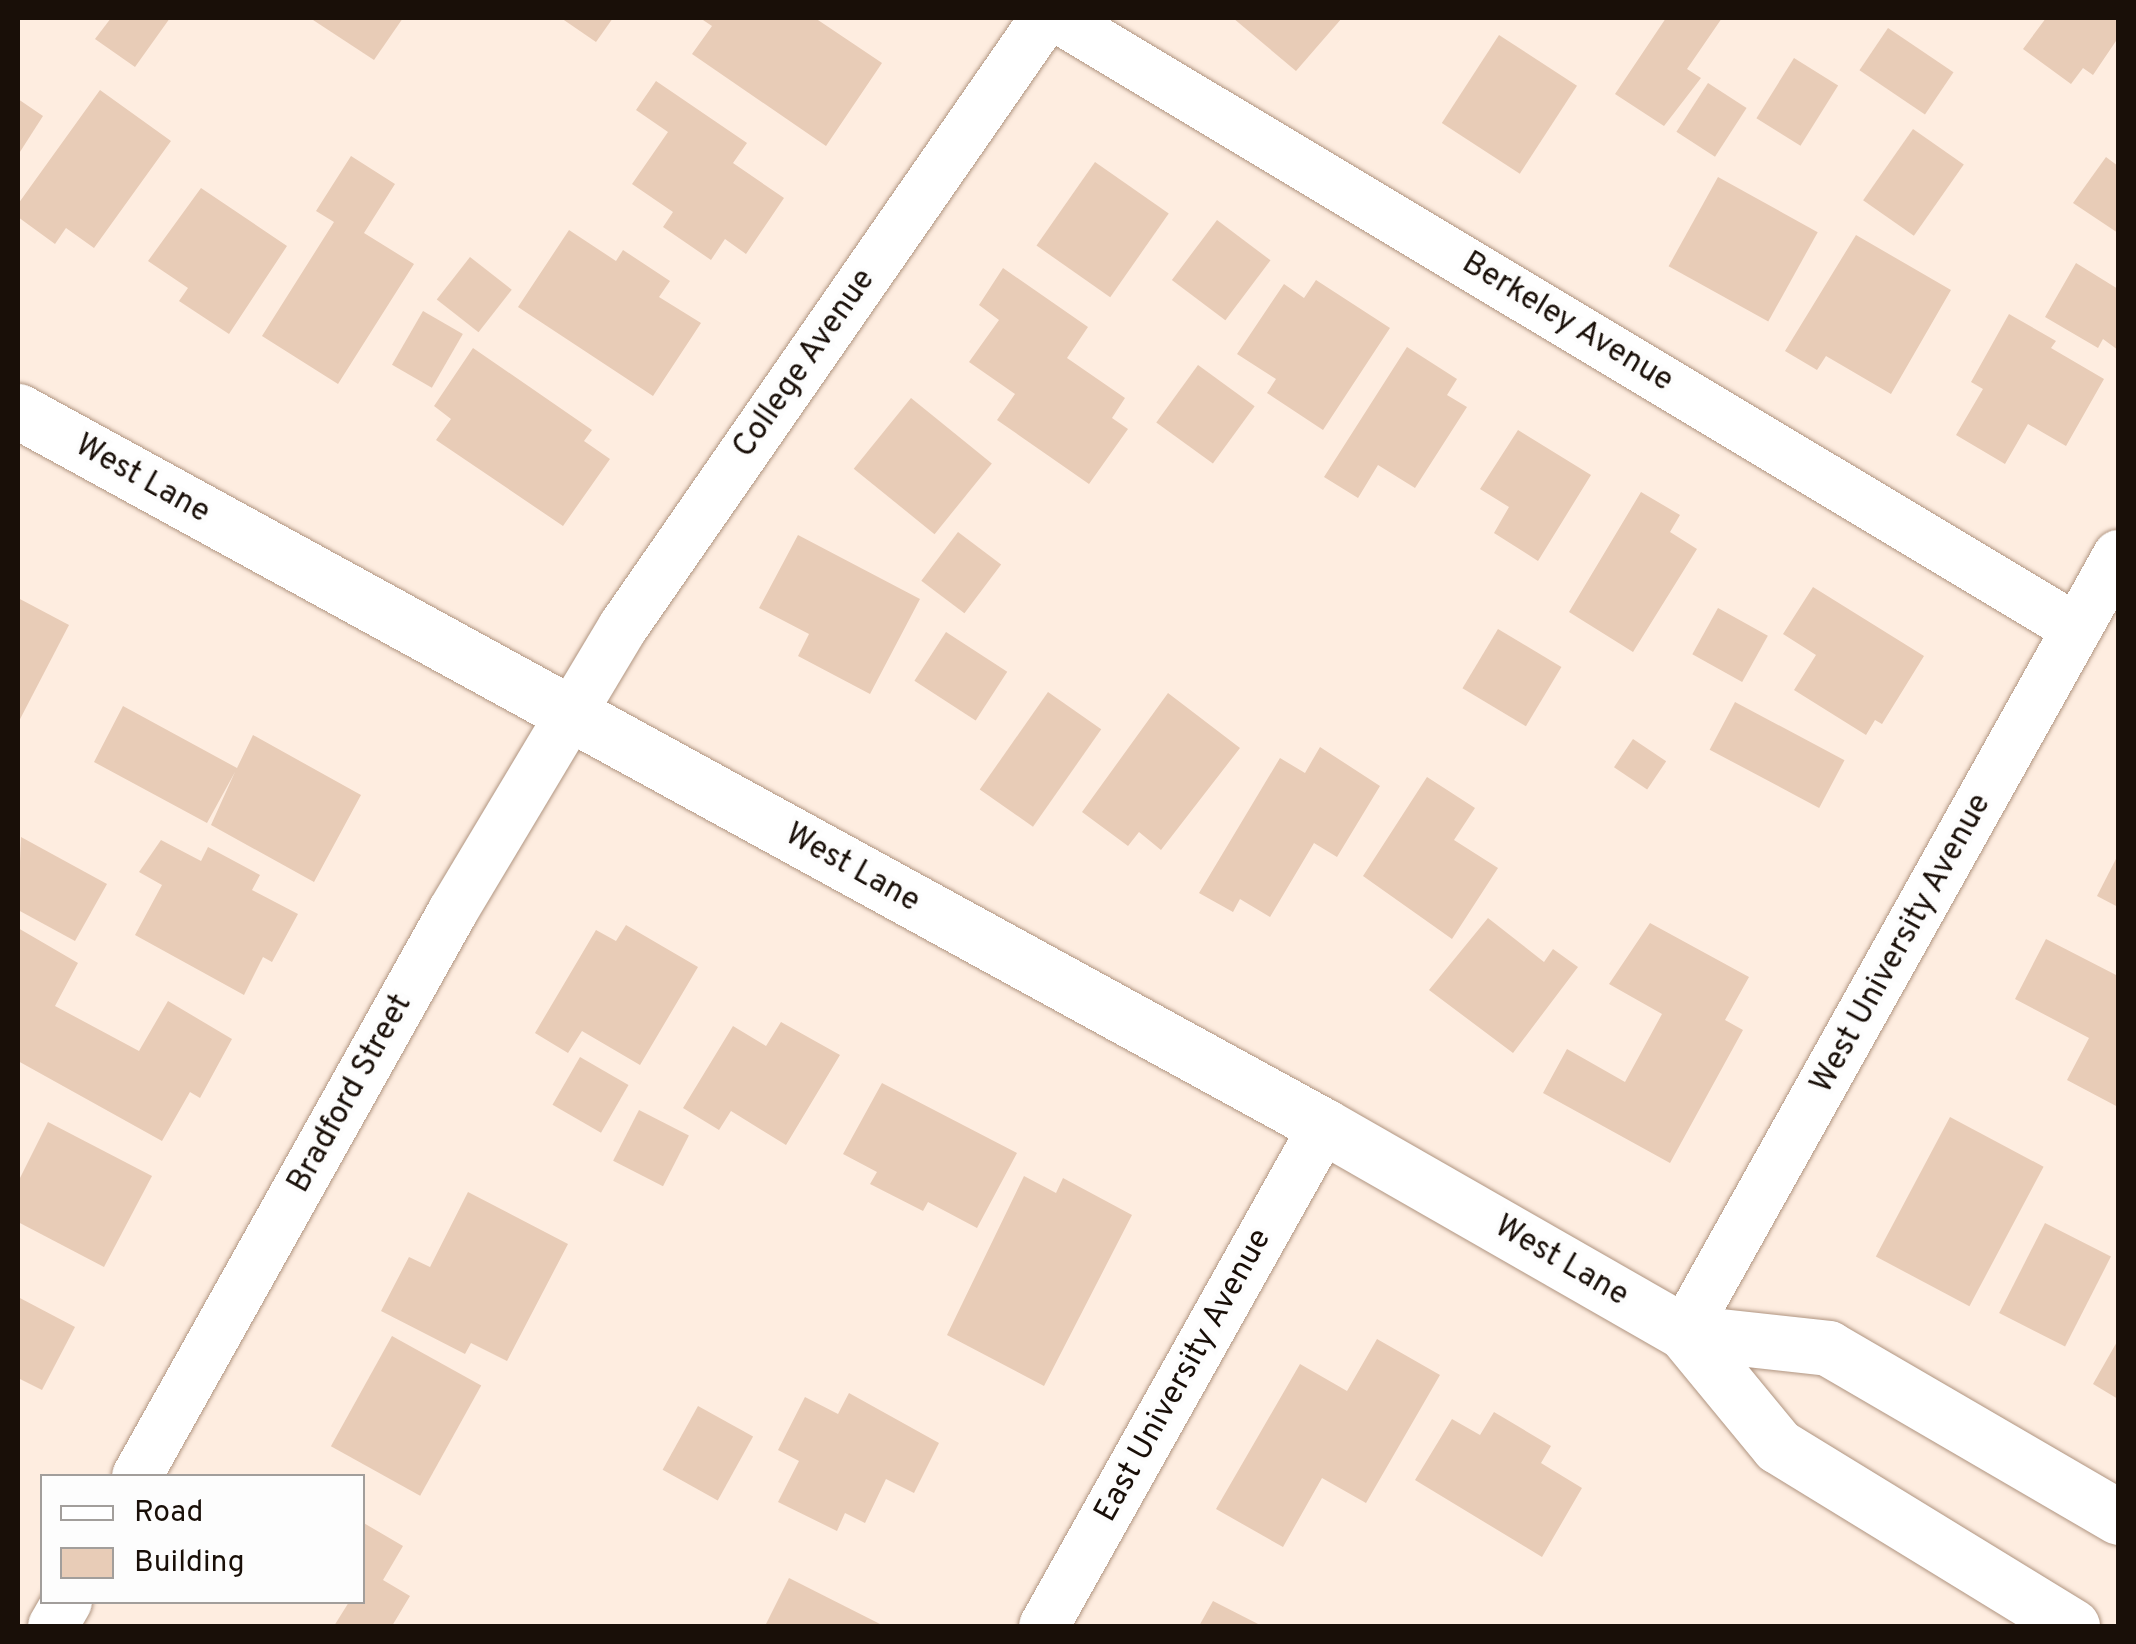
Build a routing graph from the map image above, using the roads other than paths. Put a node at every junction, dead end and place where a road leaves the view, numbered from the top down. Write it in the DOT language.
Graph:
graph roads {
  1 [pos="1045,18"];
  2 [pos="1058,18"];
  3 [pos="18,411"];
  4 [pos="2118,555"];
  5 [pos="2076,629"];
  6 [pos="570,715"];
  7 [pos="1324,1126"];
  8 [pos="1684,1332"];
  9 [pos="138,1474"];
  10 [pos="2118,1517"];
  11 [pos="66,1604"];
  12 [pos="54,1626"];
  13 [pos="1044,1626"];
  14 [pos="2072,1626"];
  1 -- 6 [label="street, College Avenue"];
  2 -- 5 [label="street, Berkeley Avenue"];
  3 -- 6 [label="main road, West Lane"];
  4 -- 5 [label="street, West University Avenue"];
  5 -- 8 [label="street, West University Avenue"];
  6 -- 7 [label="main road, West Lane"];
  6 -- 9 [label="street, Bradford Street"];
  7 -- 8 [label="main road, West Lane"];
  7 -- 13 [label="street, East University Avenue"];
  8 -- 10 [label="main road, West Lane"];
  8 -- 14 [label="main road, West Lane"];
  11 -- 12 [label="street"];
}
